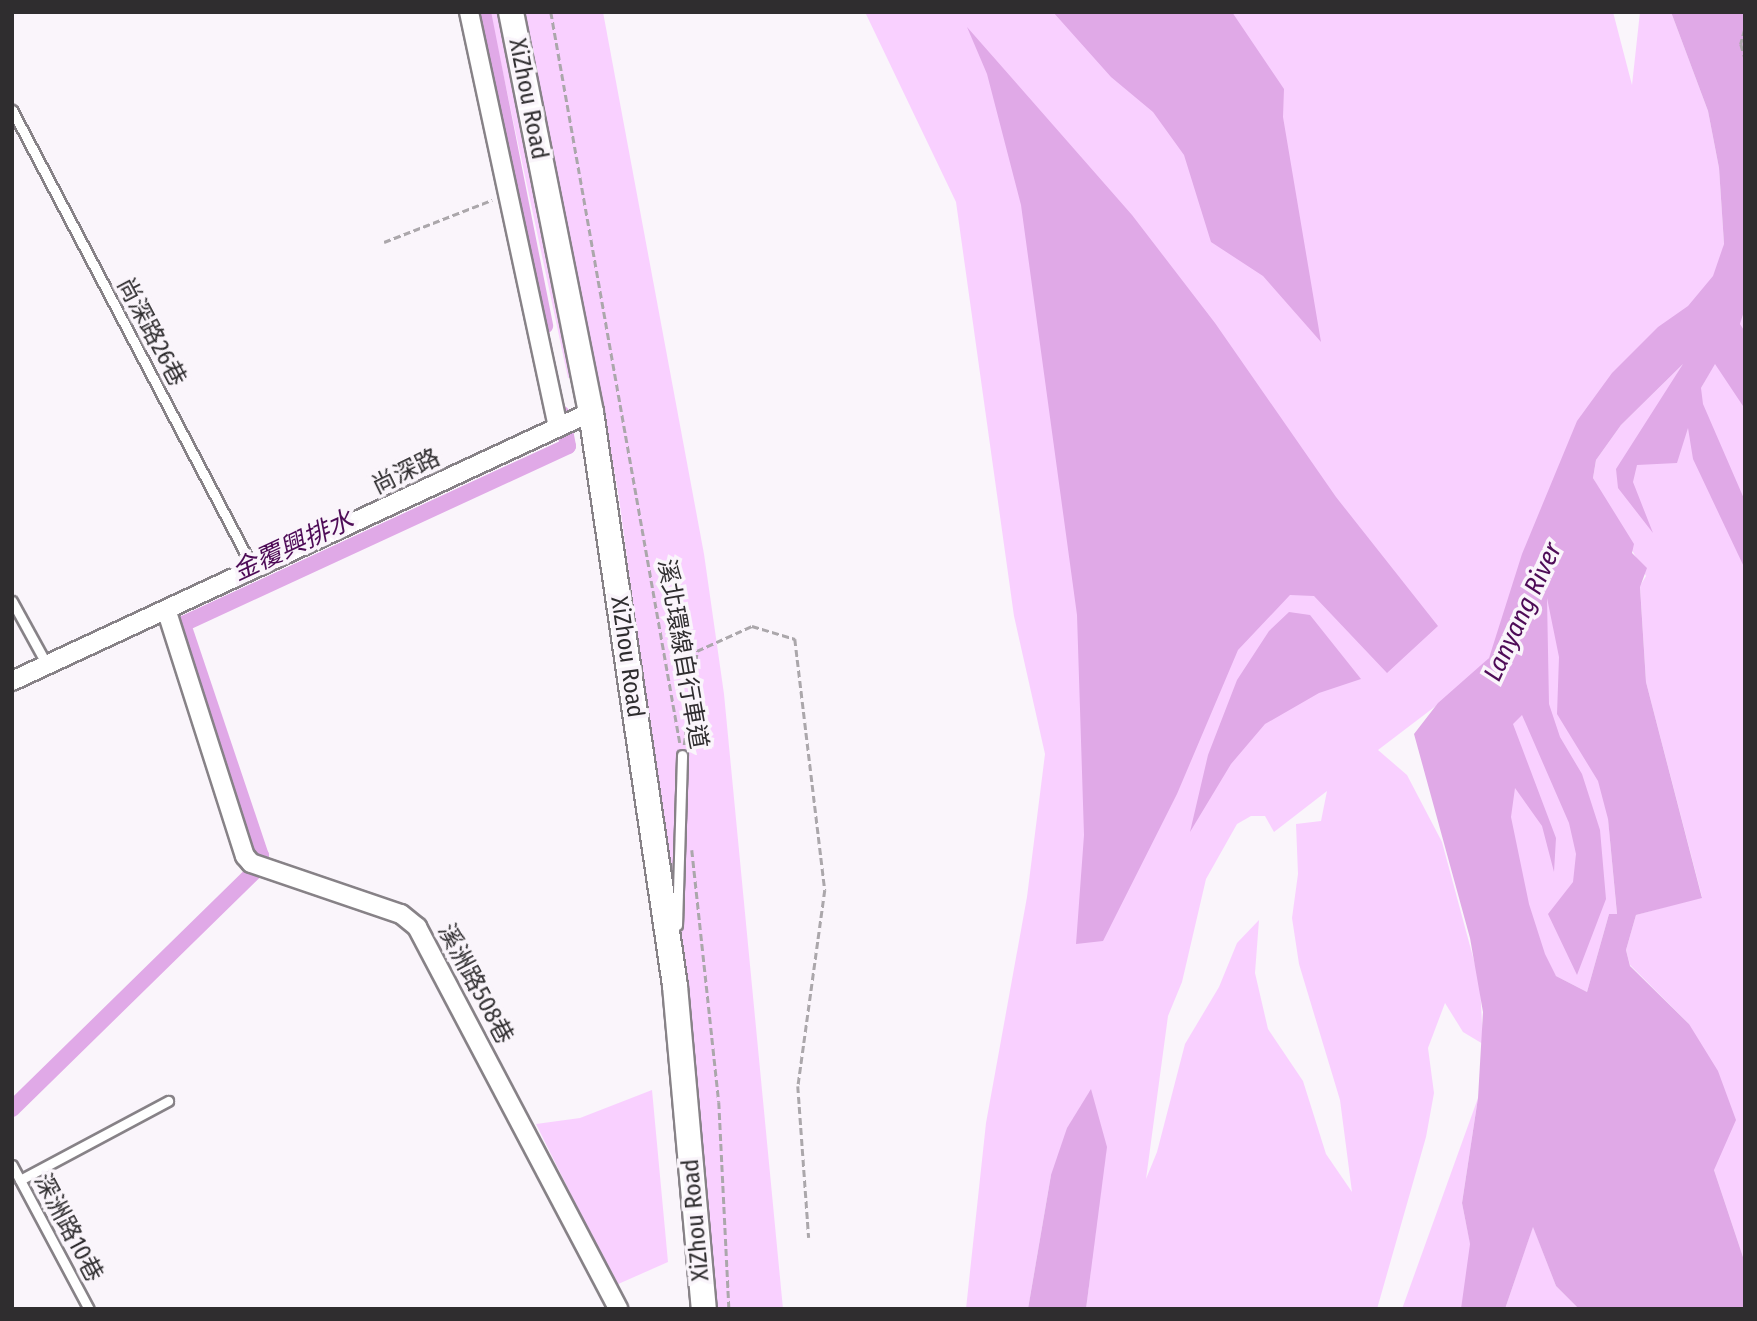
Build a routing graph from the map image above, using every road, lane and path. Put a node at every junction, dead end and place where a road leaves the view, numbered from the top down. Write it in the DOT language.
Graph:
graph roads {
  1 [pos="469,12"];
  2 [pos="511,12"];
  3 [pos="551,12"];
  4 [pos="1745,29"];
  5 [pos="1745,58"];
  6 [pos="12,110"];
  7 [pos="508,194"];
  8 [pos="384,242"];
  9 [pos="591,412"];
  10 [pos="558,426"];
  11 [pos="255,571"];
  12 [pos="12,601"];
  13 [pos="167,612"];
  14 [pos="47,665"];
  15 [pos="12,681"];
  16 [pos="682,755"];
  17 [pos="691,838"];
  18 [pos="675,986"];
  19 [pos="168,1101"];
  20 [pos="12,1165"];
  21 [pos="20,1180"];
  22 [pos="809,1238"];
  23 [pos="89,1309"];
  24 [pos="618,1309"];
  25 [pos="704,1309"];
  26 [pos="729,1309"];
  1 -- 7 [label="street"];
  2 -- 9 [label="street, XiZhou Road"];
  3 -- 16 [label="path, 溪北環線自行車道"];
  4 -- 5 [label="path"];
  6 -- 11 [label="lane, 尚深路26巷"];
  7 -- 8 [label="path"];
  7 -- 10 [label="street"];
  9 -- 10 [label="street, 尚深路"];
  9 -- 18 [label="street, XiZhou Road"];
  10 -- 11 [label="street, 尚深路"];
  11 -- 13 [label="street, 尚深路"];
  12 -- 14 [label="lane"];
  13 -- 14 [label="street, 尚深路"];
  13 -- 24 [label="street, 溪洲路508巷"];
  14 -- 15 [label="street, 尚深路"];
  16 -- 18 [label="lane"];
  16 -- 22 [label="path"];
  17 -- 26 [label="path"];
  18 -- 25 [label="street, XiZhou Road"];
  19 -- 21 [label="lane"];
  20 -- 21 [label="lane, 深洲路10巷"];
  21 -- 23 [label="lane, 深洲路10巷"];
}
